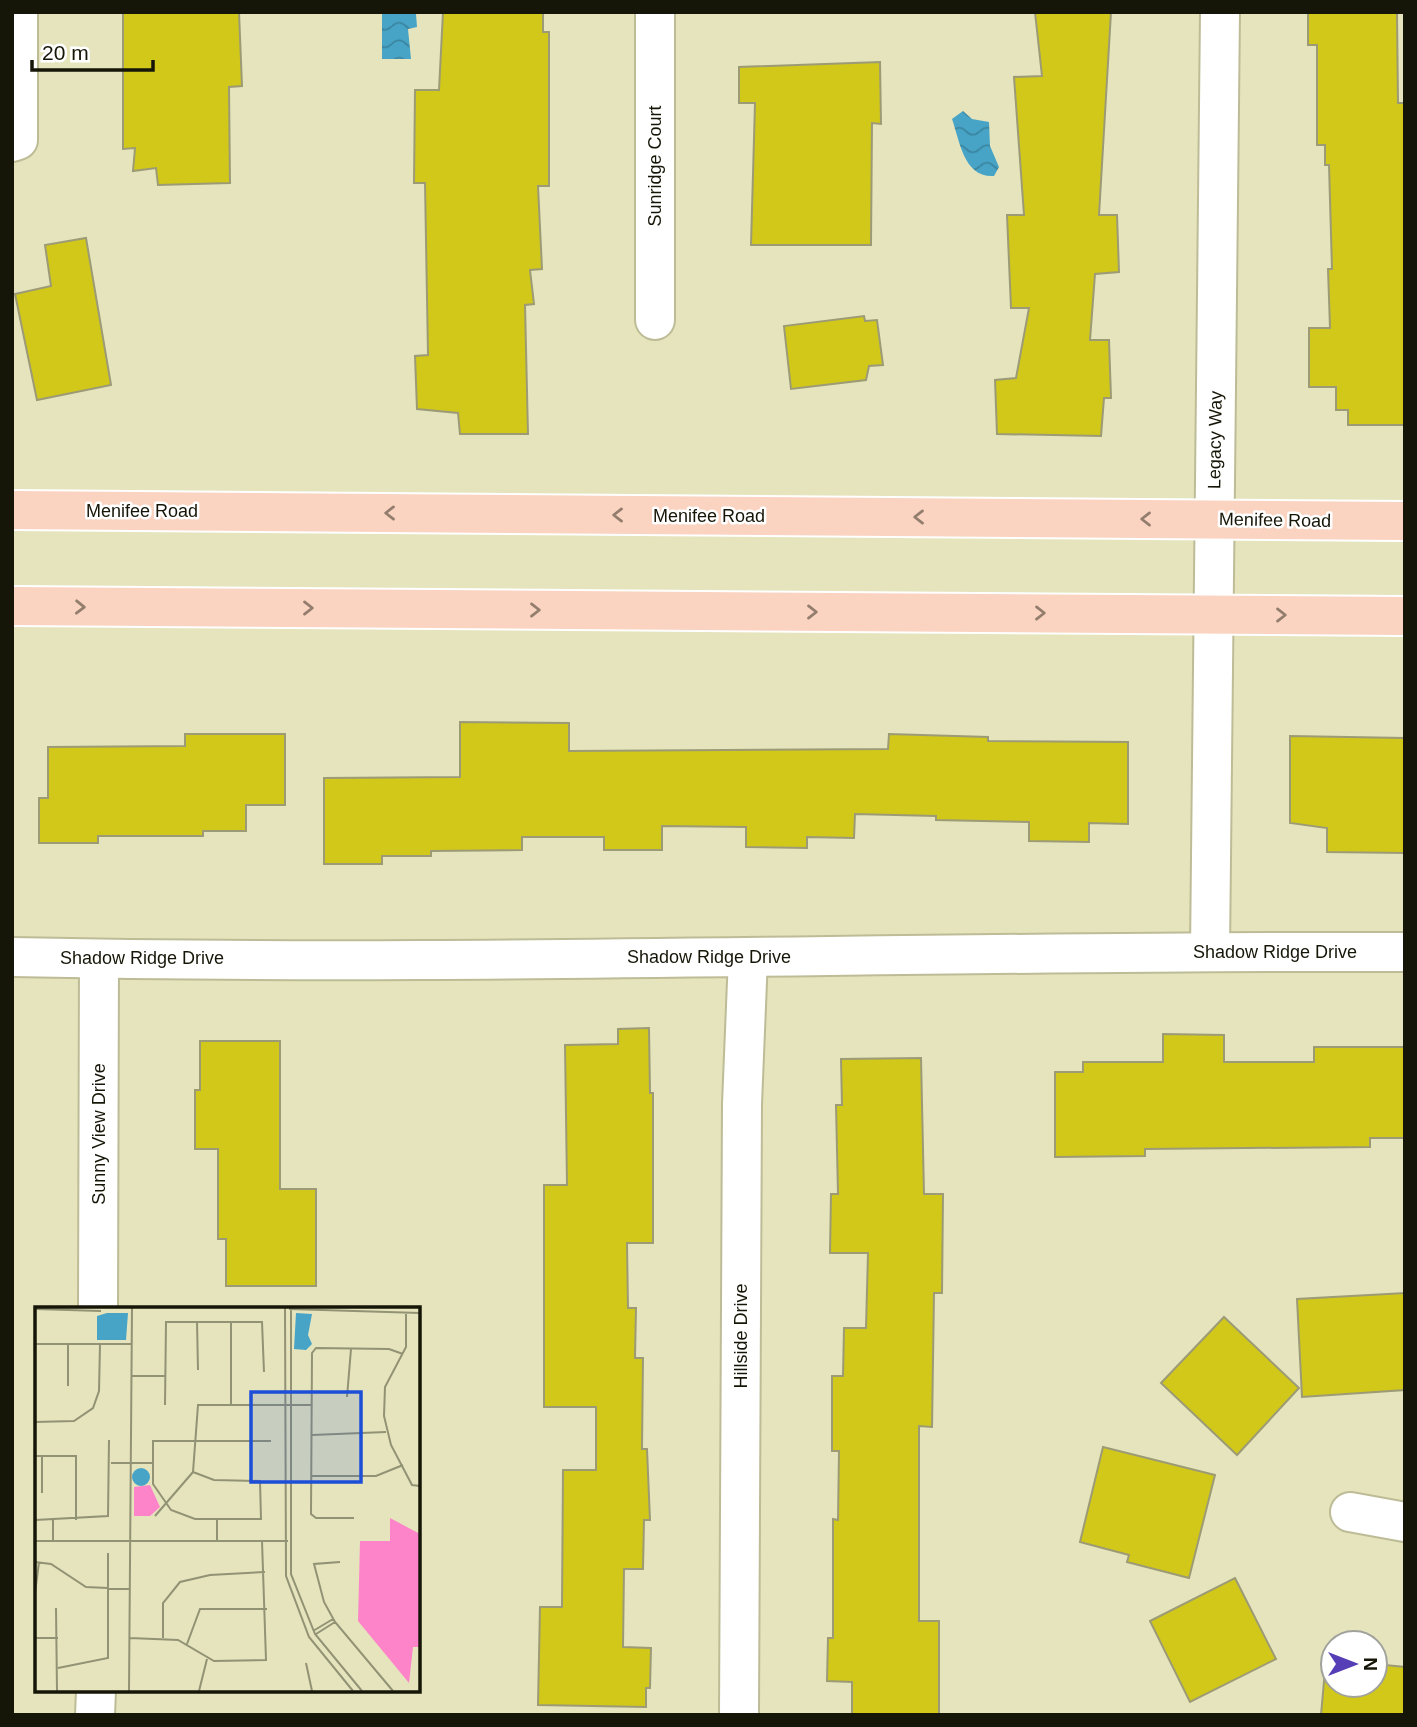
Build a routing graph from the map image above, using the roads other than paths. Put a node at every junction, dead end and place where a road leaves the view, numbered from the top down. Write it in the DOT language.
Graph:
graph roads {
  1 [pos="18,12"];
  2 [pos="655,12"];
  3 [pos="1220,12"];
  4 [pos="12,142"];
  5 [pos="655,320"];
  6 [pos="12,510"];
  7 [pos="1214,519"];
  8 [pos="1405,521"];
  9 [pos="12,606"];
  10 [pos="1213,614"];
  11 [pos="1405,616"];
  12 [pos="1210,951"];
  13 [pos="1405,952"];
  14 [pos="12,957"];
  15 [pos="748,957"];
  16 [pos="99,959"];
  17 [pos="98,1307"];
  18 [pos="1350,1512"];
  19 [pos="1405,1522"];
  20 [pos="96,1692"];
  21 [pos="95,1715"];
  22 [pos="739,1715"];
  1 -- 4 [label="street"];
  2 -- 5 [label="street, Sunridge Court"];
  3 -- 7 [label="street, Legacy Way"];
  7 -- 6 [label="main road, Menifee Road, one-way"];
  7 -- 8 [label="main road, Menifee Road"];
  7 -- 10 [label="street, Legacy Way"];
  9 -- 10 [label="main road, one-way"];
  10 -- 11 [label="main road, one-way"];
  10 -- 12 [label="street, Legacy Way"];
  12 -- 13 [label="street, Shadow Ridge Drive"];
  12 -- 15 [label="street, Shadow Ridge Drive"];
  14 -- 16 [label="street, Shadow Ridge Drive"];
  15 -- 16 [label="street, Shadow Ridge Drive"];
  15 -- 22 [label="street, Hillside Drive"];
  16 -- 17 [label="street, Sunny View Drive"];
  18 -- 19 [label="street"];
  20 -- 21 [label="street"];
}
